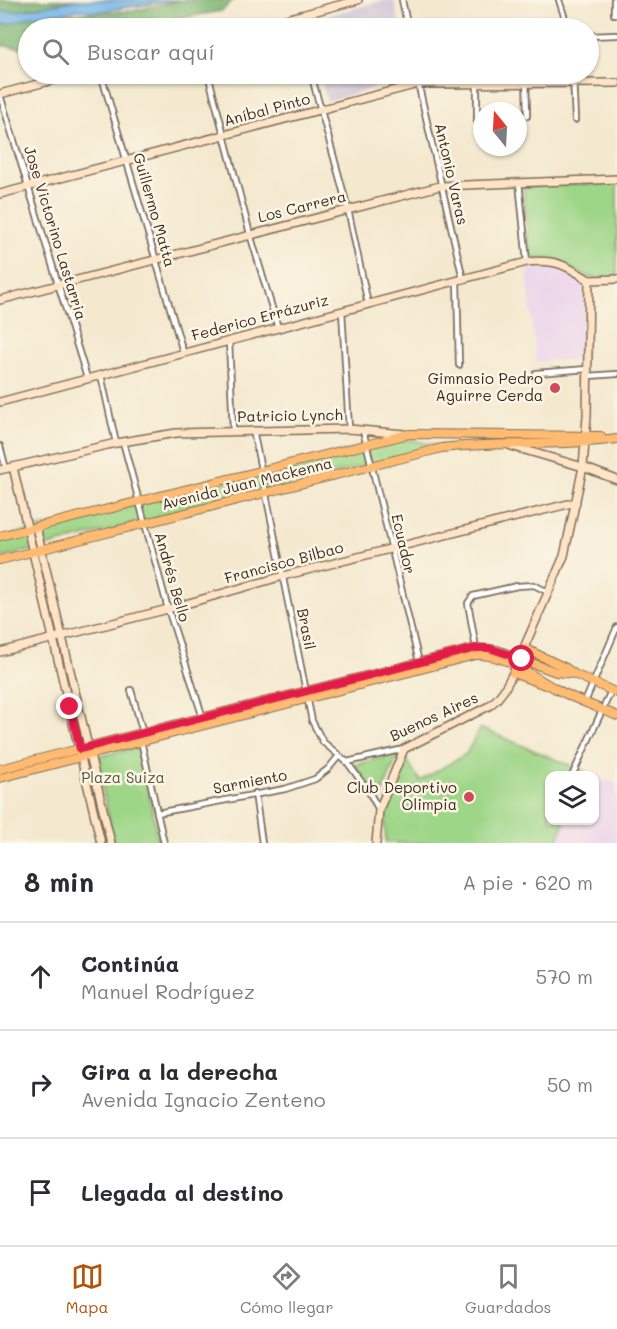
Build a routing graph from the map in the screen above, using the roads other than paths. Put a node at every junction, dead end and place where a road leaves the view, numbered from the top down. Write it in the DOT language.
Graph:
graph roads {
  1 [pos="358,0"];
  2 [pos="402,0"];
  3 [pos="559,0"];
  4 [pos="614,0"];
  5 [pos="617,14"];
  6 [pos="296,17"];
  7 [pos="292,18"];
  8 [pos="406,18"];
  9 [pos="565,18"];
  10 [pos="617,35"];
  11 [pos="599,36"];
  12 [pos="599,83"];
  13 [pos="617,83"];
  14 [pos="38,84"];
  15 [pos="104,84"];
  16 [pos="211,84"];
  17 [pos="315,84"];
  18 [pos="418,84"];
  19 [pos="477,84"];
  20 [pos="526,84"];
  21 [pos="574,84"];
  22 [pos="0,94"];
  23 [pos="477,102"];
  24 [pos="322,110"];
  25 [pos="528,116"];
  26 [pos="575,120"];
  27 [pos="224,135"];
  28 [pos="127,161"];
  29 [pos="617,179"];
  30 [pos="519,182"];
  31 [pos="440,186"];
  32 [pos="28,187"];
  33 [pos="0,194"];
  34 [pos="348,209"];
  35 [pos="250,234"];
  36 [pos="156,260"];
  37 [pos="527,262"];
  38 [pos="617,279"];
  39 [pos="460,280"];
  40 [pos="589,280"];
  41 [pos="58,285"];
  42 [pos="0,300"];
  43 [pos="368,304"];
  44 [pos="342,311"];
  45 [pos="278,328"];
  46 [pos="229,341"];
  47 [pos="183,352"];
  48 [pos="459,365"];
  49 [pos="536,373"];
  50 [pos="588,373"];
  51 [pos="617,374"];
  52 [pos="101,375"];
  53 [pos="87,378"];
  54 [pos="0,402"];
  55 [pos="349,429"];
  56 [pos="233,430"];
  57 [pos="253,430"];
  58 [pos="363,430"];
  59 [pos="409,434"];
  60 [pos="617,434"];
  61 [pos="617,439"];
  62 [pos="586,440"];
  63 [pos="119,442"];
  64 [pos="367,444"];
  65 [pos="503,444"];
  66 [pos="0,446"];
  67 [pos="372,466"];
  68 [pos="583,467"];
  69 [pos="6,469"];
  70 [pos="261,471"];
  71 [pos="617,480"];
  72 [pos="266,493"];
  73 [pos="137,501"];
  74 [pos="576,502"];
  75 [pos="143,524"];
  76 [pos="32,528"];
  77 [pos="0,536"];
  78 [pos="392,549"];
  79 [pos="38,551"];
  80 [pos="0,560"];
  81 [pos="284,576"];
  82 [pos="549,593"];
  83 [pos="168,609"];
  84 [pos="617,627"];
  85 [pos="58,637"];
  86 [pos="476,648"];
  87 [pos="524,648"];
  88 [pos="0,652"];
  89 [pos="520,658"];
  90 [pos="419,662"];
  91 [pos="514,670"];
  92 [pos="574,674"];
  93 [pos="593,682"];
  94 [pos="131,690"];
  95 [pos="614,692"];
  96 [pos="307,695"];
  97 [pos="585,702"];
  98 [pos="602,710"];
  99 [pos="617,716"];
  100 [pos="203,718"];
  101 [pos="142,737"];
  102 [pos="404,749"];
  103 [pos="90,751"];
  104 [pos="80,753"];
  105 [pos="338,757"];
  106 [pos="347,762"];
  107 [pos="0,769"];
  108 [pos="575,771"];
  109 [pos="0,778"];
  110 [pos="255,793"];
  111 [pos="379,810"];
  112 [pos="157,813"];
  113 [pos="101,843"];
  114 [pos="111,843"];
  115 [pos="164,843"];
  116 [pos="262,843"];
  117 [pos="376,843"];
  1 -- 6 [label="street"];
  2 -- 8 [label="street"];
  3 -- 9 [label="street"];
  4 -- 5 [label="street"];
  6 -- 7 [label="street"];
  10 -- 11 [label="street"];
  12 -- 13 [label="street, Aníbal Pinto"];
  14 -- 22 [label="street"];
  15 -- 28 [label="street, Guillermo Matta"];
  16 -- 27 [label="street"];
  17 -- 24 [label="street"];
  18 -- 19 [label="street, Aníbal Pinto"];
  18 -- 24 [label="street, Aníbal Pinto"];
  18 -- 31 [label="street, Antonio Varas"];
  19 -- 20 [label="street, Aníbal Pinto"];
  19 -- 23 [label="street"];
  20 -- 25 [label="street"];
  21 -- 26 [label="street"];
  22 -- 32 [label="street, Jose Victorino Lastarria"];
  24 -- 27 [label="street, Aníbal Pinto"];
  24 -- 34 [label="street"];
  27 -- 28 [label="street, Aníbal Pinto"];
  27 -- 35 [label="street"];
  28 -- 32 [label="street, Aníbal Pinto"];
  28 -- 36 [label="street, Guillermo Matta"];
  29 -- 30 [label="street, Los Carrera"];
  30 -- 31 [label="street, Los Carrera"];
  30 -- 37 [label="street"];
  31 -- 34 [label="street, Los Carrera"];
  31 -- 39 [label="street, Antonio Varas"];
  32 -- 33 [label="street, Aníbal Pinto"];
  32 -- 41 [label="street, Jose Victorino Lastarria"];
  34 -- 35 [label="street, Los Carrera"];
  34 -- 43 [label="street"];
  35 -- 36 [label="street, Los Carrera"];
  35 -- 45 [label="street"];
  36 -- 41 [label="street, Los Carrera"];
  36 -- 47 [label="street, Guillermo Matta"];
  37 -- 39 [label="street, Federico Errázuriz"];
  37 -- 40 [label="street, Federico Errázuriz"];
  38 -- 40 [label="street"];
  39 -- 43 [label="street, Federico Errázuriz"];
  39 -- 48 [label="street, Antonio Varas"];
  40 -- 50 [label="street, Buenos Aires"];
  41 -- 42 [label="street, Los Carrera"];
  41 -- 53 [label="street, Jose Victorino Lastarria"];
  43 -- 44 [label="street, Federico Errázuriz"];
  44 -- 45 [label="street, Federico Errázuriz"];
  44 -- 55 [label="street"];
  45 -- 46 [label="street, Federico Errázuriz"];
  46 -- 47 [label="street, Federico Errázuriz"];
  46 -- 56 [label="street"];
  47 -- 52 [label="street, Federico Errázuriz"];
  49 -- 50 [label="street"];
  50 -- 51 [label="street"];
  50 -- 62 [label="street, Buenos Aires"];
  52 -- 53 [label="street, Federico Errázuriz"];
  52 -- 63 [label="street"];
  53 -- 54 [label="street, Federico Errázuriz"];
  55 -- 57 [label="street, Patricio Lynch"];
  55 -- 58 [label="street, Patricio Lynch"];
  56 -- 57 [label="street, Patricio Lynch"];
  56 -- 63 [label="street, Patricio Lynch"];
  57 -- 70 [label="street, Brasil"];
  58 -- 59 [label="street, Patricio Lynch"];
  58 -- 64 [label="street, Ecuador"];
  59 -- 62 [label="main road, Patricio Lynch"];
  59 -- 64 [label="main road, Avenida Juan Mackenna"];
  60 -- 62 [label="main road"];
  61 -- 62 [label="main road"];
  62 -- 65 [label="main road, Avenida Juan Mackenna"];
  62 -- 68 [label="street, Buenos Aires"];
  63 -- 69 [label="street, Patricio Lynch"];
  63 -- 73 [label="street, Andrés Bello"];
  64 -- 67 [label="street, Ecuador"];
  64 -- 70 [label="main road, Avenida Juan Mackenna"];
  65 -- 67 [label="main road, Avenida Juan Mackenna"];
  65 -- 68 [label="street, Avenida Juan Mackenna"];
  66 -- 69 [label="street"];
  67 -- 72 [label="main road, Avenida Juan Mackenna"];
  67 -- 78 [label="street, Ecuador"];
  68 -- 71 [label="street, Avenida Juan Mackenna"];
  68 -- 74 [label="street, Buenos Aires"];
  69 -- 76 [label="street"];
  70 -- 72 [label="street, Brasil"];
  70 -- 73 [label="main road, Avenida Juan Mackenna"];
  72 -- 75 [label="main road, Avenida Juan Mackenna"];
  72 -- 81 [label="street, Brasil"];
  73 -- 75 [label="street, Andrés Bello"];
  73 -- 76 [label="main road, Avenida Juan Mackenna"];
  74 -- 78 [label="street, Francisco Bilbao"];
  74 -- 82 [label="street, Buenos Aires"];
  75 -- 79 [label="main road, Avenida Juan Mackenna"];
  75 -- 83 [label="street, Andrés Bello"];
  76 -- 77 [label="main road, Avenida Juan Mackenna"];
  76 -- 79 [label="street"];
  78 -- 81 [label="street, Francisco Bilbao"];
  78 -- 90 [label="street, Ecuador"];
  79 -- 80 [label="main road, Avenida Juan Mackenna"];
  79 -- 85 [label="street"];
  81 -- 83 [label="street, Francisco Bilbao"];
  81 -- 96 [label="street, Brasil"];
  82 -- 86 [label="street"];
  82 -- 87 [label="street, Buenos Aires"];
  83 -- 85 [label="street, Francisco Bilbao"];
  83 -- 100 [label="street, Andrés Bello"];
  84 -- 93 [label="street"];
  85 -- 88 [label="street, Francisco Bilbao"];
  85 -- 103 [label="street"];
  85 -- 104 [label="street"];
  86 -- 89 [label="main road"];
  86 -- 90 [label="main road"];
  87 -- 89 [label="street, Buenos Aires"];
  87 -- 92 [label="main road"];
  89 -- 91 [label="street, Buenos Aires"];
  89 -- 92 [label="main road"];
  90 -- 96 [label="main road"];
  91 -- 96 [label="main road"];
  91 -- 97 [label="main road"];
  91 -- 102 [label="street, Buenos Aires"];
  92 -- 93 [label="main road"];
  93 -- 95 [label="main road"];
  93 -- 97 [label="street"];
  94 -- 101 [label="street"];
  95 -- 98 [label="street"];
  96 -- 100 [label="main road"];
  96 -- 101 [label="main road"];
  96 -- 105 [label="street, Brasil"];
  97 -- 98 [label="main road"];
  98 -- 99 [label="main road"];
  98 -- 108 [label="street"];
  100 -- 101 [label="main road"];
  101 -- 103 [label="main road"];
  101 -- 112 [label="street"];
  102 -- 106 [label="street, Buenos Aires"];
  102 -- 111 [label="street"];
  103 -- 104 [label="main road"];
  103 -- 114 [label="street"];
  104 -- 107 [label="main road"];
  104 -- 109 [label="main road"];
  104 -- 113 [label="street"];
  105 -- 106 [label="street, Brasil"];
  105 -- 110 [label="street, Sarmiento"];
  106 -- 111 [label="street, Brasil"];
  110 -- 112 [label="street, Sarmiento"];
  110 -- 116 [label="street"];
  111 -- 117 [label="street"];
  112 -- 115 [label="street"];
}
